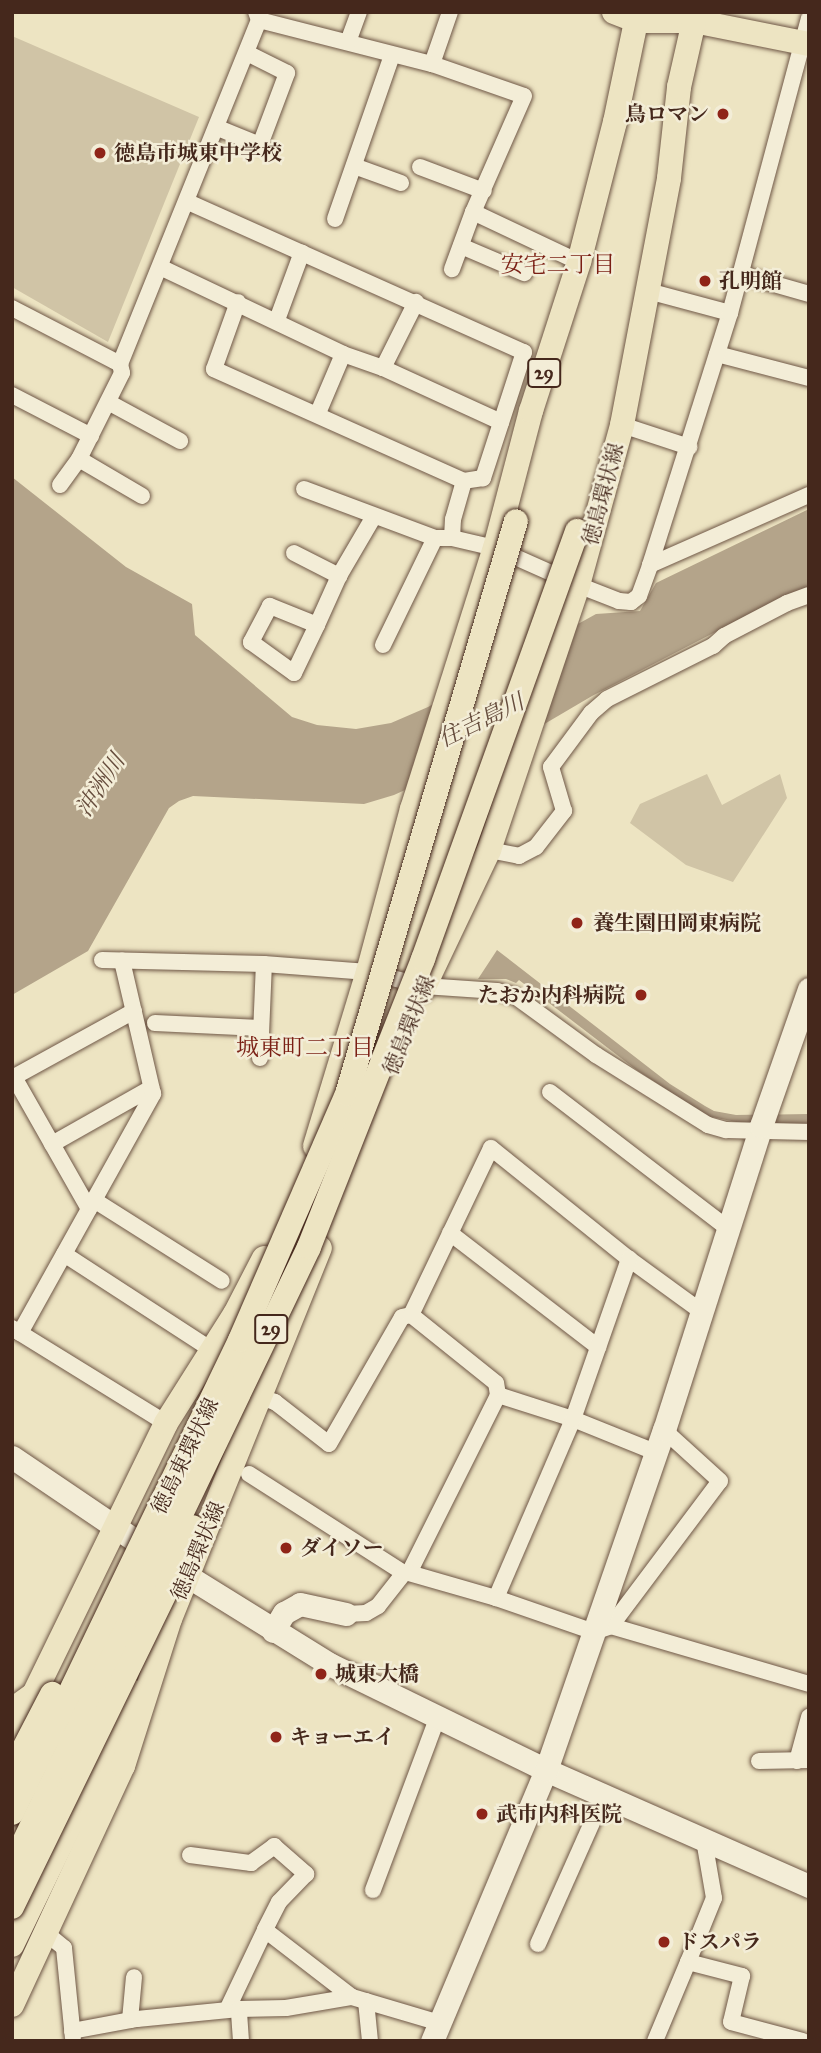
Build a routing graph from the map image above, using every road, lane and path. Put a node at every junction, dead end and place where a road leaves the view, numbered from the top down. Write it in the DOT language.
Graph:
graph roads {
  1 [pos="359,12"];
  2 [pos="450,12"];
  3 [pos="614,12"];
  4 [pos="688,15"];
  5 [pos="258,16"];
  6 [pos="637,17"];
  7 [pos="809,18"];
  8 [pos="348,42"];
  9 [pos="806,43"];
  10 [pos="247,53"];
  11 [pos="392,55"];
  12 [pos="432,64"];
  13 [pos="679,87"];
  14 [pos="218,128"];
  15 [pos="354,166"];
  16 [pos="420,167"];
  17 [pos="401,183"];
  18 [pos="484,191"];
  19 [pos="188,202"];
  20 [pos="473,212"];
  21 [pos="335,219"];
  22 [pos="461,246"];
  23 [pos="302,252"];
  24 [pos="579,262"];
  25 [pos="160,267"];
  26 [pos="452,270"];
  27 [pos="524,273"];
  28 [pos="739,274"];
  29 [pos="648,291"];
  30 [pos="809,294"];
  31 [pos="238,302"];
  32 [pos="415,302"];
  33 [pos="12,307"];
  34 [pos="730,313"];
  35 [pos="277,320"];
  36 [pos="342,354"];
  37 [pos="717,354"];
  38 [pos="120,364"];
  39 [pos="383,369"];
  40 [pos="809,378"];
  41 [pos="12,395"];
  42 [pos="108,402"];
  43 [pos="318,413"];
  44 [pos="501,422"];
  45 [pos="622,425"];
  46 [pos="91,436"];
  47 [pos="180,442"];
  48 [pos="689,447"];
  49 [pos="79,458"];
  50 [pos="464,481"];
  51 [pos="60,485"];
  52 [pos="304,489"];
  53 [pos="809,495"];
  54 [pos="142,496"];
  55 [pos="374,516"];
  56 [pos="435,538"];
  57 [pos="452,538"];
  58 [pos="495,548"];
  59 [pos="294,553"];
  60 [pos="650,565"];
  61 [pos="339,576"];
  62 [pos="578,585"];
  63 [pos="809,595"];
  64 [pos="317,625"];
  65 [pos="383,645"];
  66 [pos="489,849"];
  67 [pos="102,960"];
  68 [pos="122,961"];
  69 [pos="264,964"];
  70 [pos="368,972"];
  71 [pos="424,986"];
  72 [pos="809,989"];
  73 [pos="134,1011"];
  74 [pos="155,1023"];
  75 [pos="260,1028"];
  76 [pos="802,1028"];
  77 [pos="260,1058"];
  78 [pos="151,1088"];
  79 [pos="550,1092"];
  80 [pos="762,1124"];
  81 [pos="809,1132"];
  82 [pos="52,1144"];
  83 [pos="92,1204"];
  84 [pos="730,1230"];
  85 [pos="450,1233"];
  86 [pos="64,1254"];
  87 [pos="629,1259"];
  88 [pos="222,1281"];
  89 [pos="702,1312"];
  90 [pos="411,1315"];
  91 [pos="16,1331"];
  92 [pos="598,1347"];
  93 [pos="212,1350"];
  94 [pos="260,1353"];
  95 [pos="498,1395"];
  96 [pos="261,1397"];
  97 [pos="573,1419"];
  98 [pos="166,1423"];
  99 [pos="664,1430"];
  100 [pos="654,1452"];
  101 [pos="12,1457"];
  102 [pos="182,1462"];
  103 [pos="249,1474"];
  104 [pos="114,1526"];
  105 [pos="407,1573"];
  106 [pos="189,1577"];
  107 [pos="496,1598"];
  108 [pos="346,1614"];
  109 [pos="170,1619"];
  110 [pos="602,1629"];
  111 [pos="273,1631"];
  112 [pos="809,1684"];
  113 [pos="20,1706"];
  114 [pos="809,1717"];
  115 [pos="437,1718"];
  116 [pos="12,1734"];
  117 [pos="759,1761"];
  118 [pos="803,1761"];
  119 [pos="546,1770"];
  120 [pos="12,1771"];
  121 [pos="604,1796"];
  122 [pos="12,1813"];
  123 [pos="704,1840"];
  124 [pos="190,1855"];
  125 [pos="12,1867"];
  126 [pos="809,1886"];
  127 [pos="373,1890"];
  128 [pos="12,1907"];
  129 [pos="265,1930"];
  130 [pos="47,1934"];
  131 [pos="538,1944"];
  132 [pos="12,1945"];
  133 [pos="688,1962"];
  134 [pos="134,1977"];
  135 [pos="359,1999"];
  136 [pos="12,2005"];
  137 [pos="233,2009"];
  138 [pos="130,2020"];
  139 [pos="436,2032"];
  140 [pos="73,2036"];
  141 [pos="241,2041"];
  142 [pos="370,2041"];
  143 [pos="655,2041"];
  144 [pos="803,2041"];
  1 -- 8 [label="street"];
  2 -- 12 [label="street"];
  3 -- 6 [label="main road"];
  4 -- 6 [label="main road"];
  4 -- 9 [label="main road"];
  4 -- 13 [label="main road, 徳島環状線 / 29"];
  5 -- 8 [label="street"];
  5 -- 10 [label="street"];
  6 -- 24 [label="main road, 29"];
  7 -- 9 [label="street"];
  8 -- 11 [label="street"];
  9 -- 28 [label="street"];
  10 -- 14 [label="street"];
  10 -- 14 [label="street"];
  11 -- 12 [label="street"];
  11 -- 15 [label="street"];
  12 -- 18 [label="street"];
  13 -- 29 [label="main road, 徳島環状線 / 29"];
  13 -- 94 [label="main road, 徳島環状線 / 29, bridge"];
  14 -- 19 [label="street"];
  15 -- 17 [label="street"];
  15 -- 21 [label="street"];
  16 -- 18 [label="street"];
  18 -- 20 [label="street"];
  19 -- 23 [label="street"];
  19 -- 25 [label="street"];
  20 -- 22 [label="street"];
  20 -- 24 [label="street"];
  22 -- 26 [label="street"];
  22 -- 27 [label="street"];
  23 -- 32 [label="street"];
  23 -- 35 [label="street"];
  24 -- 58 [label="main road, 29"];
  24 -- 102 [label="main road, 徳島東環状線 / 29, bridge"];
  25 -- 31 [label="street"];
  25 -- 38 [label="street"];
  28 -- 30 [label="street"];
  28 -- 34 [label="street"];
  29 -- 34 [label="street"];
  29 -- 45 [label="main road, 徳島環状線 / 29"];
  31 -- 35 [label="street"];
  31 -- 43 [label="street"];
  32 -- 39 [label="street"];
  32 -- 44 [label="street"];
  33 -- 38 [label="street"];
  34 -- 37 [label="street"];
  35 -- 36 [label="street"];
  36 -- 39 [label="street"];
  36 -- 43 [label="street"];
  37 -- 40 [label="street"];
  37 -- 48 [label="street"];
  38 -- 42 [label="street"];
  39 -- 44 [label="street"];
  41 -- 46 [label="street"];
  42 -- 46 [label="street"];
  42 -- 47 [label="street"];
  43 -- 50 [label="street"];
  44 -- 50 [label="street"];
  45 -- 48 [label="street"];
  45 -- 62 [label="main road, 徳島環状線 / 29"];
  46 -- 49 [label="street"];
  48 -- 60 [label="street"];
  49 -- 51 [label="street"];
  49 -- 54 [label="street"];
  50 -- 57 [label="street"];
  52 -- 55 [label="street"];
  53 -- 60 [label="street"];
  55 -- 56 [label="street"];
  55 -- 61 [label="street"];
  56 -- 57 [label="street"];
  56 -- 65 [label="street"];
  57 -- 58 [label="street"];
  58 -- 62 [label="street"];
  58 -- 70 [label="main road, 29"];
  59 -- 61 [label="street"];
  60 -- 62 [label="street"];
  61 -- 64 [label="street"];
  62 -- 66 [label="main road, 徳島環状線 / 29"];
  63 -- 66 [label="street"];
  66 -- 71 [label="main road, 徳島環状線 / 29"];
  67 -- 68 [label="street"];
  68 -- 69 [label="street"];
  68 -- 73 [label="street"];
  69 -- 70 [label="street"];
  69 -- 75 [label="street"];
  70 -- 71 [label="street"];
  70 -- 93 [label="main road, 29"];
  71 -- 80 [label="street"];
  71 -- 96 [label="main road, 徳島環状線 / 29"];
  72 -- 76 [label="street"];
  73 -- 78 [label="street"];
  73 -- 82 [label="street"];
  74 -- 75 [label="street"];
  75 -- 77 [label="street"];
  76 -- 80 [label="street"];
  78 -- 82 [label="street"];
  78 -- 83 [label="street"];
  79 -- 84 [label="street"];
  80 -- 81 [label="street"];
  80 -- 84 [label="street"];
  82 -- 83 [label="street"];
  83 -- 86 [label="street"];
  83 -- 88 [label="street"];
  84 -- 89 [label="street"];
  85 -- 87 [label="street"];
  85 -- 90 [label="street"];
  85 -- 92 [label="street"];
  86 -- 91 [label="street"];
  86 -- 93 [label="street"];
  87 -- 89 [label="street"];
  87 -- 92 [label="street"];
  89 -- 99 [label="street"];
  90 -- 95 [label="street"];
  90 -- 96 [label="street"];
  91 -- 98 [label="street"];
  92 -- 97 [label="street"];
  93 -- 98 [label="main road, 29"];
  94 -- 125 [label="main road, 徳島環状線 / 29, bridge"];
  94 -- 128 [label="main road, bridge"];
  95 -- 97 [label="street"];
  95 -- 105 [label="street"];
  96 -- 106 [label="main road, 徳島環状線 / 29"];
  97 -- 100 [label="street"];
  97 -- 107 [label="street"];
  98 -- 104 [label="main road, 29"];
  99 -- 100 [label="street"];
  99 -- 110 [label="street"];
  100 -- 110 [label="street"];
  101 -- 104 [label="street"];
  102 -- 120 [label="main road, bridge"];
  102 -- 122 [label="main road, 徳島東環状線 / 29, bridge"];
  103 -- 105 [label="street"];
  104 -- 106 [label="street"];
  104 -- 113 [label="main road, 29"];
  105 -- 107 [label="street"];
  105 -- 108 [label="street"];
  106 -- 109 [label="main road, 徳島環状線 / 29"];
  106 -- 111 [label="street"];
  107 -- 110 [label="street"];
  108 -- 111 [label="street"];
  109 -- 130 [label="main road, 徳島環状線 / 29"];
  109 -- 132 [label="main road, 29"];
  110 -- 112 [label="street"];
  110 -- 119 [label="street"];
  111 -- 115 [label="street"];
  113 -- 116 [label="main road, 29"];
  114 -- 118 [label="street"];
  115 -- 119 [label="street"];
  115 -- 127 [label="street"];
  117 -- 118 [label="street"];
  119 -- 121 [label="street"];
  119 -- 139 [label="street"];
  121 -- 123 [label="street"];
  121 -- 131 [label="street"];
  123 -- 126 [label="street"];
  123 -- 133 [label="street"];
  124 -- 129 [label="street"];
  129 -- 135 [label="street"];
  129 -- 137 [label="street"];
  130 -- 136 [label="main road, 徳島環状線 / 29"];
  130 -- 140 [label="street"];
  133 -- 143 [label="street"];
  133 -- 144 [label="street"];
  134 -- 138 [label="street"];
  135 -- 137 [label="street"];
  135 -- 139 [label="street"];
  135 -- 142 [label="street"];
  137 -- 138 [label="street"];
  137 -- 141 [label="street"];
  138 -- 140 [label="street"];
}
